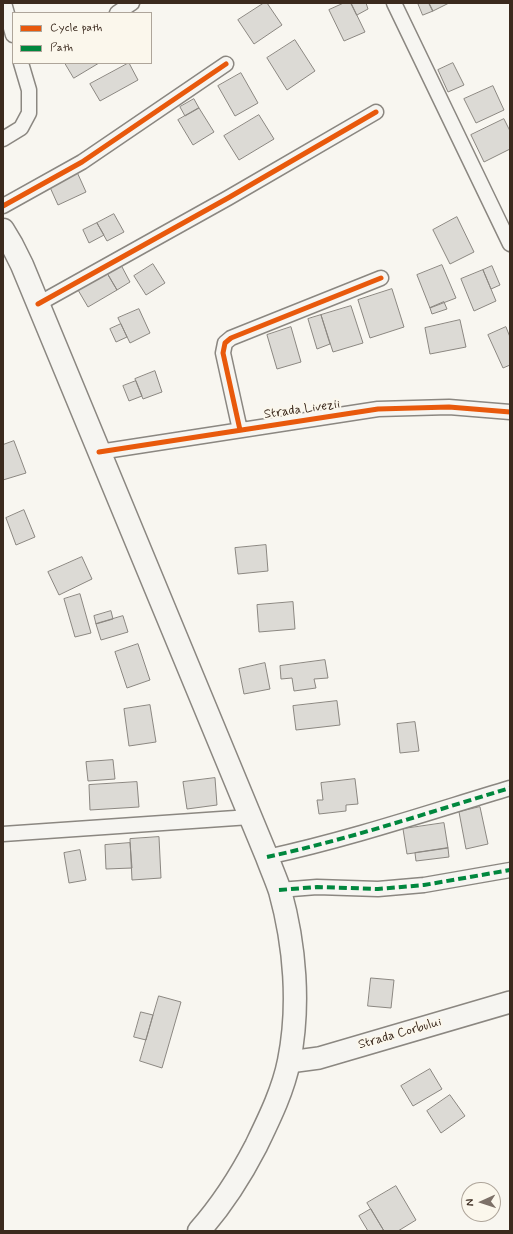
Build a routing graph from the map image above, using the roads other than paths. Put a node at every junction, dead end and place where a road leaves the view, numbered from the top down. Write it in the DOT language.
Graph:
graph roads {
  1 [pos="4,3"];
  2 [pos="132,3"];
  3 [pos="394,3"];
  4 [pos="118,12"];
  5 [pos="12,31"];
  6 [pos="226,64"];
  7 [pos="26,65"];
  8 [pos="376,112"];
  9 [pos="3,139"];
  10 [pos="3,206"];
  11 [pos="3,230"];
  12 [pos="510,244"];
  13 [pos="381,278"];
  14 [pos="38,304"];
  15 [pos="510,412"];
  16 [pos="240,430"];
  17 [pos="98,452"];
  18 [pos="510,788"];
  19 [pos="250,817"];
  20 [pos="3,834"];
  21 [pos="267,857"];
  22 [pos="510,870"];
  23 [pos="279,890"];
  24 [pos="510,1002"];
  25 [pos="289,1062"];
  26 [pos="199,1231"];
  1 -- 5 [label="street"];
  2 -- 4 [label="street"];
  3 -- 12 [label="street"];
  6 -- 10 [label="street"];
  7 -- 9 [label="street"];
  8 -- 14 [label="street"];
  11 -- 14 [label="main road"];
  13 -- 16 [label="street"];
  14 -- 17 [label="main road"];
  15 -- 16 [label="street, Strada Livezii"];
  16 -- 17 [label="street, Strada Livezii"];
  17 -- 19 [label="main road"];
  18 -- 21 [label="street"];
  19 -- 20 [label="street"];
  19 -- 21 [label="main road"];
  21 -- 23 [label="main road"];
  22 -- 23 [label="street"];
  23 -- 25 [label="main road"];
  24 -- 25 [label="street, Strada Corbului"];
  25 -- 26 [label="main road"];
}
